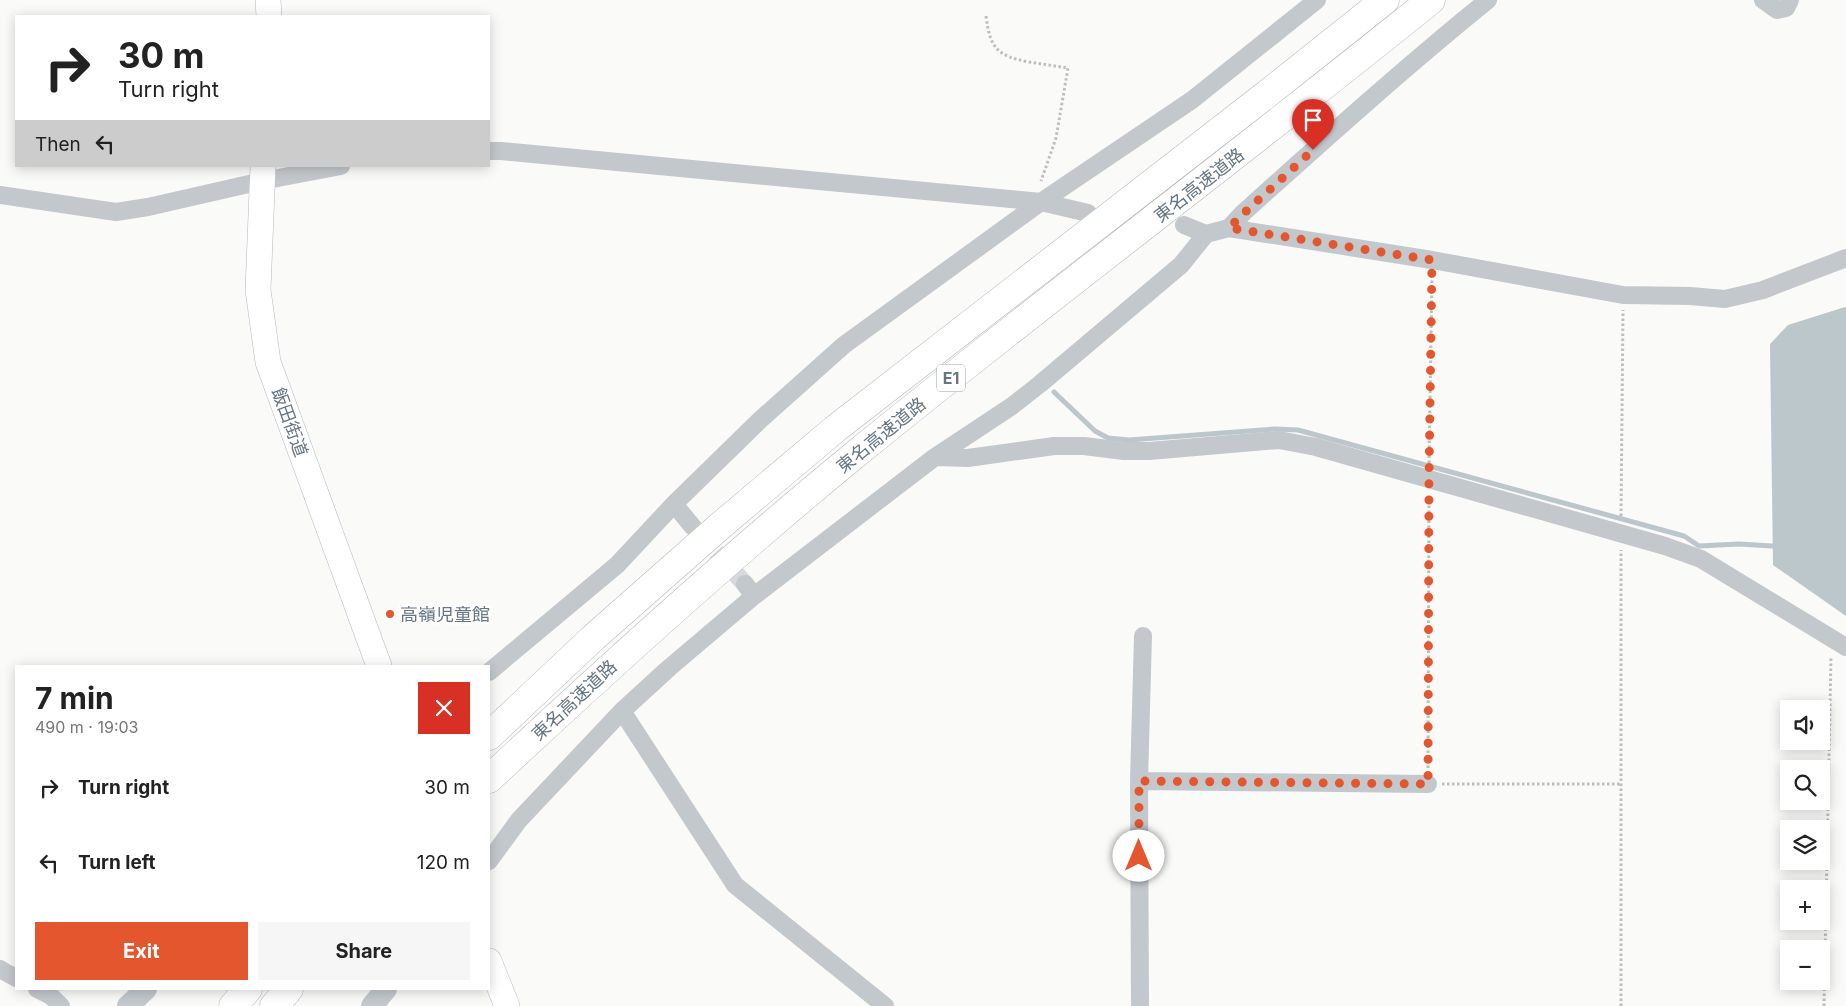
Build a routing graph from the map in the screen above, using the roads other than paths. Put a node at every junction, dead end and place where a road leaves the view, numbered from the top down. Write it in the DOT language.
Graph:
graph roads {
  1 [pos="268,0"];
  2 [pos="1317,0"];
  3 [pos="1385,0"];
  4 [pos="1431,0"];
  5 [pos="1488,0"];
  6 [pos="1763,0"];
  7 [pos="1790,0"];
  8 [pos="269,15"];
  9 [pos="490,151"];
  10 [pos="331,167"];
  11 [pos="262,174"];
  12 [pos="0,195"];
  13 [pos="1041,202"];
  14 [pos="1088,213"];
  15 [pos="1184,225"];
  16 [pos="1229,228"];
  17 [pos="1206,234"];
  18 [pos="1846,258"];
  19 [pos="935,457"];
  20 [pos="674,504"];
  21 [pos="693,526"];
  22 [pos="1143,636"];
  23 [pos="1839,643"];
  24 [pos="379,665"];
  25 [pos="490,671"];
  26 [pos="622,711"];
  27 [pos="490,735"];
  28 [pos="490,778"];
  29 [pos="1139,781"];
  30 [pos="1428,784"];
  31 [pos="490,860"];
  32 [pos="490,964"];
  33 [pos="0,970"];
  34 [pos="15,978"];
  35 [pos="145,990"];
  36 [pos="247,990"];
  37 [pos="288,990"];
  38 [pos="385,990"];
  39 [pos="128,1006"];
  40 [pos="233,1006"];
  41 [pos="274,1006"];
  42 [pos="372,1006"];
  43 [pos="507,1006"];
  44 [pos="885,1006"];
  45 [pos="1140,1006"];
  1 -- 8 [label="main road"];
  2 -- 13 [label="street"];
  3 -- 27 [label="highway, 東名高速道路 / E1"];
  4 -- 28 [label="highway, 東名高速道路 / E1"];
  5 -- 16 [label="street"];
  6 -- 7 [label="street"];
  9 -- 13 [label="street"];
  10 -- 11 [label="street"];
  11 -- 12 [label="street"];
  11 -- 24 [label="main road, 飯田街道"];
  13 -- 14 [label="street"];
  13 -- 20 [label="street"];
  15 -- 17 [label="street"];
  16 -- 17 [label="street"];
  16 -- 18 [label="street"];
  17 -- 19 [label="street"];
  19 -- 23 [label="street"];
  19 -- 26 [label="street"];
  20 -- 21 [label="street"];
  20 -- 25 [label="street"];
  22 -- 29 [label="street"];
  26 -- 31 [label="street"];
  26 -- 44 [label="street"];
  29 -- 30 [label="street"];
  29 -- 45 [label="street"];
  32 -- 43 [label="main road"];
  33 -- 34 [label="street"];
  35 -- 39 [label="street"];
  36 -- 40 [label="highway"];
  37 -- 41 [label="highway"];
  38 -- 42 [label="street"];
}
